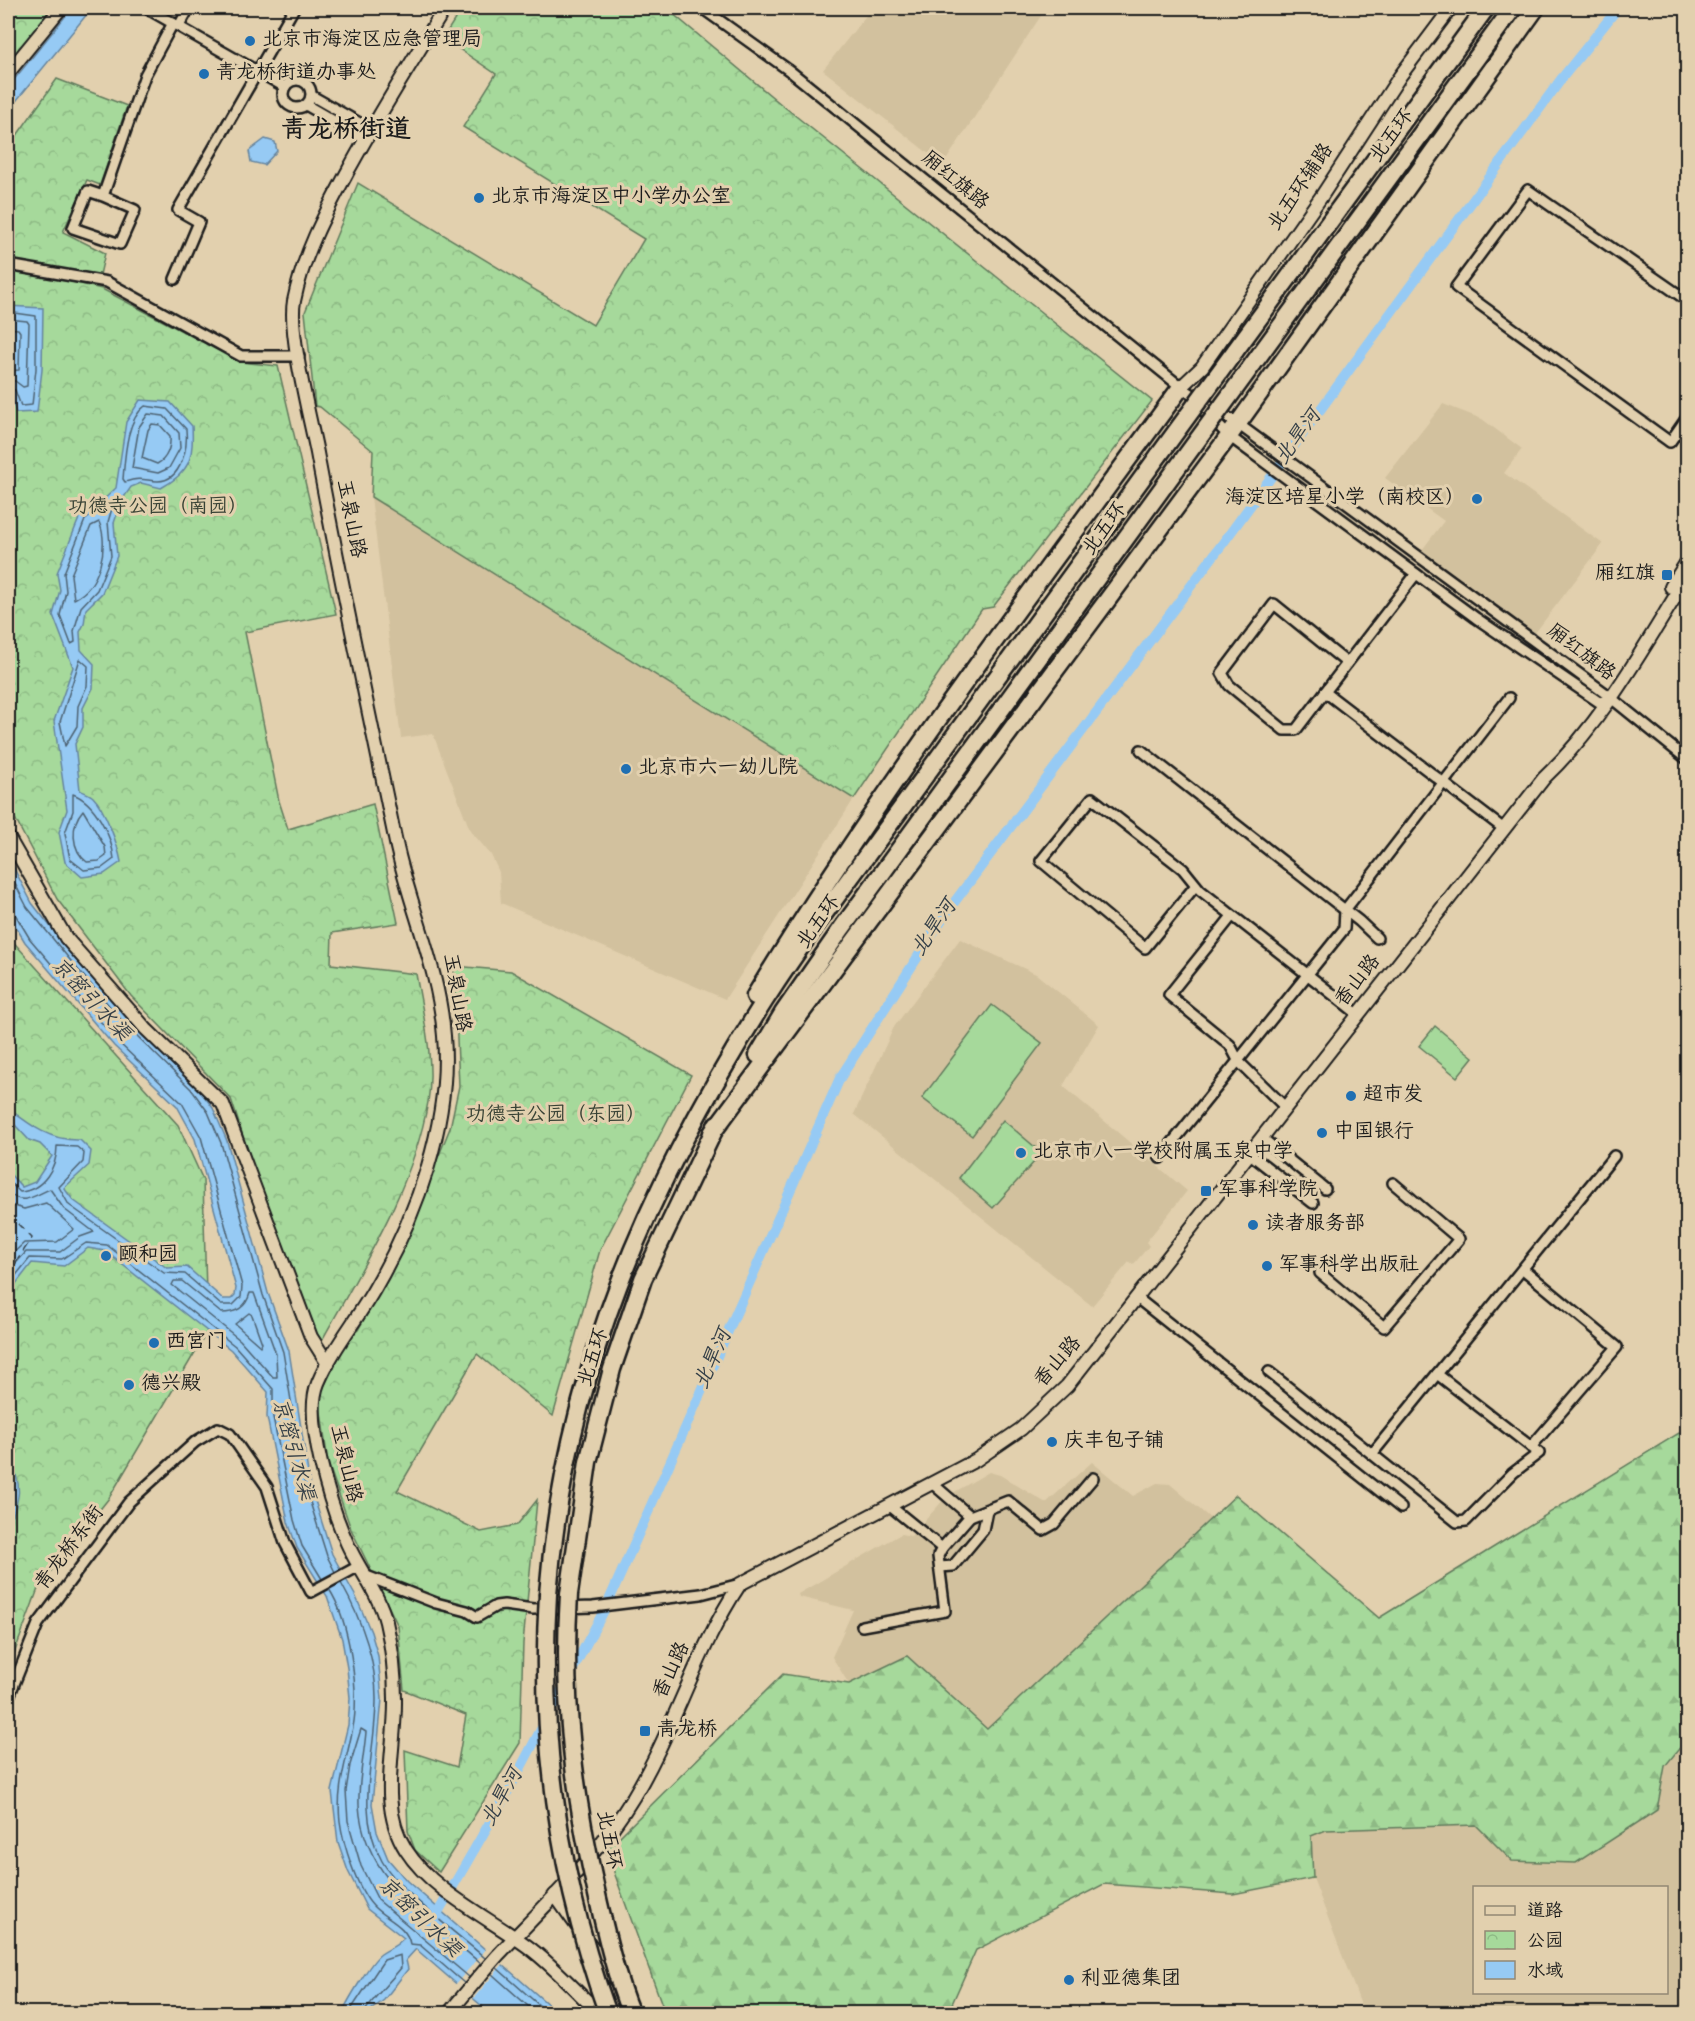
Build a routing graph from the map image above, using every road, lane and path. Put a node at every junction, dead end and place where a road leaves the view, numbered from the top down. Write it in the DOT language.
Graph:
graph roads {
  1 [pos="61,8"];
  2 [pos="146,8"];
  3 [pos="189,8"];
  4 [pos="294,8"];
  5 [pos="445,8"];
  6 [pos="702,8"];
  7 [pos="1451,8"];
  8 [pos="1486,8"];
  9 [pos="1513,8"];
  10 [pos="1536,8"];
  11 [pos="176,24"];
  12 [pos="258,71"];
  13 [pos="8,73"];
  14 [pos="285,87"];
  15 [pos="312,96"];
  16 [pos="306,105"];
  17 [pos="368,134"];
  18 [pos="103,196"];
  19 [pos="8,265"];
  20 [pos="175,279"];
  21 [pos="1688,301"];
  22 [pos="299,356"];
  23 [pos="1180,387"];
  24 [pos="1688,416"];
  25 [pos="1234,430"];
  26 [pos="1688,560"];
  27 [pos="1416,574"];
  28 [pos="1688,576"];
  29 [pos="1347,663"];
  30 [pos="1325,692"];
  31 [pos="1509,698"];
  32 [pos="1605,698"];
  33 [pos="1141,750"];
  34 [pos="1688,760"];
  35 [pos="1444,783"];
  36 [pos="1504,829"];
  37 [pos="8,837"];
  38 [pos="1196,885"];
  39 [pos="1345,910"];
  40 [pos="1232,916"];
  41 [pos="1377,938"];
  42 [pos="1309,975"];
  43 [pos="1359,1015"];
  44 [pos="1239,1062"];
  45 [pos="702,1106"];
  46 [pos="1286,1108"];
  47 [pos="712,1133"];
  48 [pos="1262,1138"];
  49 [pos="1250,1154"];
  50 [pos="1614,1156"];
  51 [pos="1160,1158"];
  52 [pos="1393,1183"];
  53 [pos="1325,1189"];
  54 [pos="1313,1203"];
  55 [pos="1523,1269"];
  56 [pos="1320,1273"];
  57 [pos="1137,1298"];
  58 [pos="328,1364"];
  59 [pos="1269,1372"];
  60 [pos="1437,1374"];
  61 [pos="1531,1447"];
  62 [pos="1372,1454"];
  63 [pos="1093,1478"];
  64 [pos="933,1484"];
  65 [pos="890,1506"];
  66 [pos="1401,1508"];
  67 [pos="987,1510"];
  68 [pos="970,1516"];
  69 [pos="942,1548"];
  70 [pos="359,1566"];
  71 [pos="940,1567"];
  72 [pos="369,1577"];
  73 [pos="740,1584"];
  74 [pos="862,1626"];
  75 [pos="8,1698"];
  76 [pos="555,1895"];
  77 [pos="514,1938"];
  78 [pos="453,2012"];
  79 [pos="600,2013"];
  80 [pos="608,2013"];
  81 [pos="631,2013"];
  82 [pos="637,2013"];
  1 -- 13 [label="street"];
  2 -- 11 [label="street"];
  3 -- 11 [label="street"];
  4 -- 12 [label="street"];
  5 -- 17 [label="street, 玉泉山路"];
  6 -- 23 [label="street, 厢红旗路"];
  7 -- 23 [label="street, 北五环辅路"];
  8 -- 45 [label="highway, 北五环, bridge"];
  9 -- 47 [label="highway, 北五环, bridge"];
  10 -- 25 [label="highway"];
  11 -- 12 [label="street"];
  11 -- 18 [label="street"];
  12 -- 14 [label="street"];
  12 -- 20 [label="street"];
  14 -- 15 [label="street"];
  14 -- 16 [label="street"];
  15 -- 16 [label="street"];
  15 -- 17 [label="street"];
  16 -- 17 [label="street"];
  17 -- 22 [label="street, 玉泉山路"];
  18 -- 18 [label="street"];
  19 -- 22 [label="street"];
  21 -- 24 [label="street"];
  22 -- 58 [label="street, 玉泉山路"];
  23 -- 25 [label="street, 厢红旗路"];
  23 -- 25 [label="street, 厢红旗路"];
  23 -- 45 [label="highway"];
  25 -- 27 [label="street, 厢红旗路"];
  25 -- 32 [label="street, 厢红旗路"];
  25 -- 47 [label="highway"];
  26 -- 32 [label="street, 香山路"];
  27 -- 29 [label="street"];
  27 -- 32 [label="street, 厢红旗路"];
  28 -- 32 [label="street, 香山路"];
  29 -- 30 [label="street"];
  29 -- 30 [label="street"];
  30 -- 35 [label="street"];
  31 -- 35 [label="street"];
  32 -- 34 [label="street"];
  32 -- 36 [label="street, 香山路"];
  33 -- 39 [label="street"];
  35 -- 36 [label="street"];
  35 -- 39 [label="street"];
  36 -- 43 [label="street, 香山路"];
  37 -- 58 [label="street"];
  38 -- 38 [label="street"];
  38 -- 40 [label="street"];
  39 -- 41 [label="street"];
  39 -- 42 [label="street"];
  40 -- 42 [label="street"];
  40 -- 44 [label="street"];
  42 -- 43 [label="street"];
  42 -- 44 [label="street"];
  43 -- 46 [label="street, 香山路"];
  44 -- 46 [label="street"];
  44 -- 51 [label="street"];
  45 -- 80 [label="highway, 北五环, bridge"];
  46 -- 48 [label="street, 香山路"];
  47 -- 81 [label="highway, 北五环, bridge"];
  48 -- 49 [label="street, 香山路"];
  48 -- 53 [label="street"];
  49 -- 54 [label="street"];
  49 -- 57 [label="street, 香山路"];
  50 -- 55 [label="street"];
  52 -- 56 [label="street"];
  55 -- 60 [label="street"];
  55 -- 61 [label="street"];
  57 -- 64 [label="street, 香山路"];
  57 -- 66 [label="street"];
  58 -- 70 [label="street, 玉泉山路"];
  59 -- 62 [label="street"];
  60 -- 61 [label="street"];
  60 -- 62 [label="street"];
  61 -- 62 [label="street"];
  63 -- 67 [label="street"];
  64 -- 65 [label="street, 香山路"];
  64 -- 68 [label="street"];
  65 -- 69 [label="street"];
  65 -- 73 [label="street, 香山路"];
  67 -- 68 [label="street"];
  67 -- 71 [label="street"];
  68 -- 69 [label="street"];
  69 -- 71 [label="street"];
  70 -- 75 [label="street, 青龙桥东街"];
  70 -- 77 [label="street, 玉泉山路"];
  71 -- 74 [label="street"];
  72 -- 73 [label="street"];
  73 -- 76 [label="street, 香山路"];
  76 -- 77 [label="street, 香山路"];
  76 -- 82 [label="street"];
  77 -- 78 [label="street"];
  77 -- 79 [label="street, 玉泉山路"];
}
